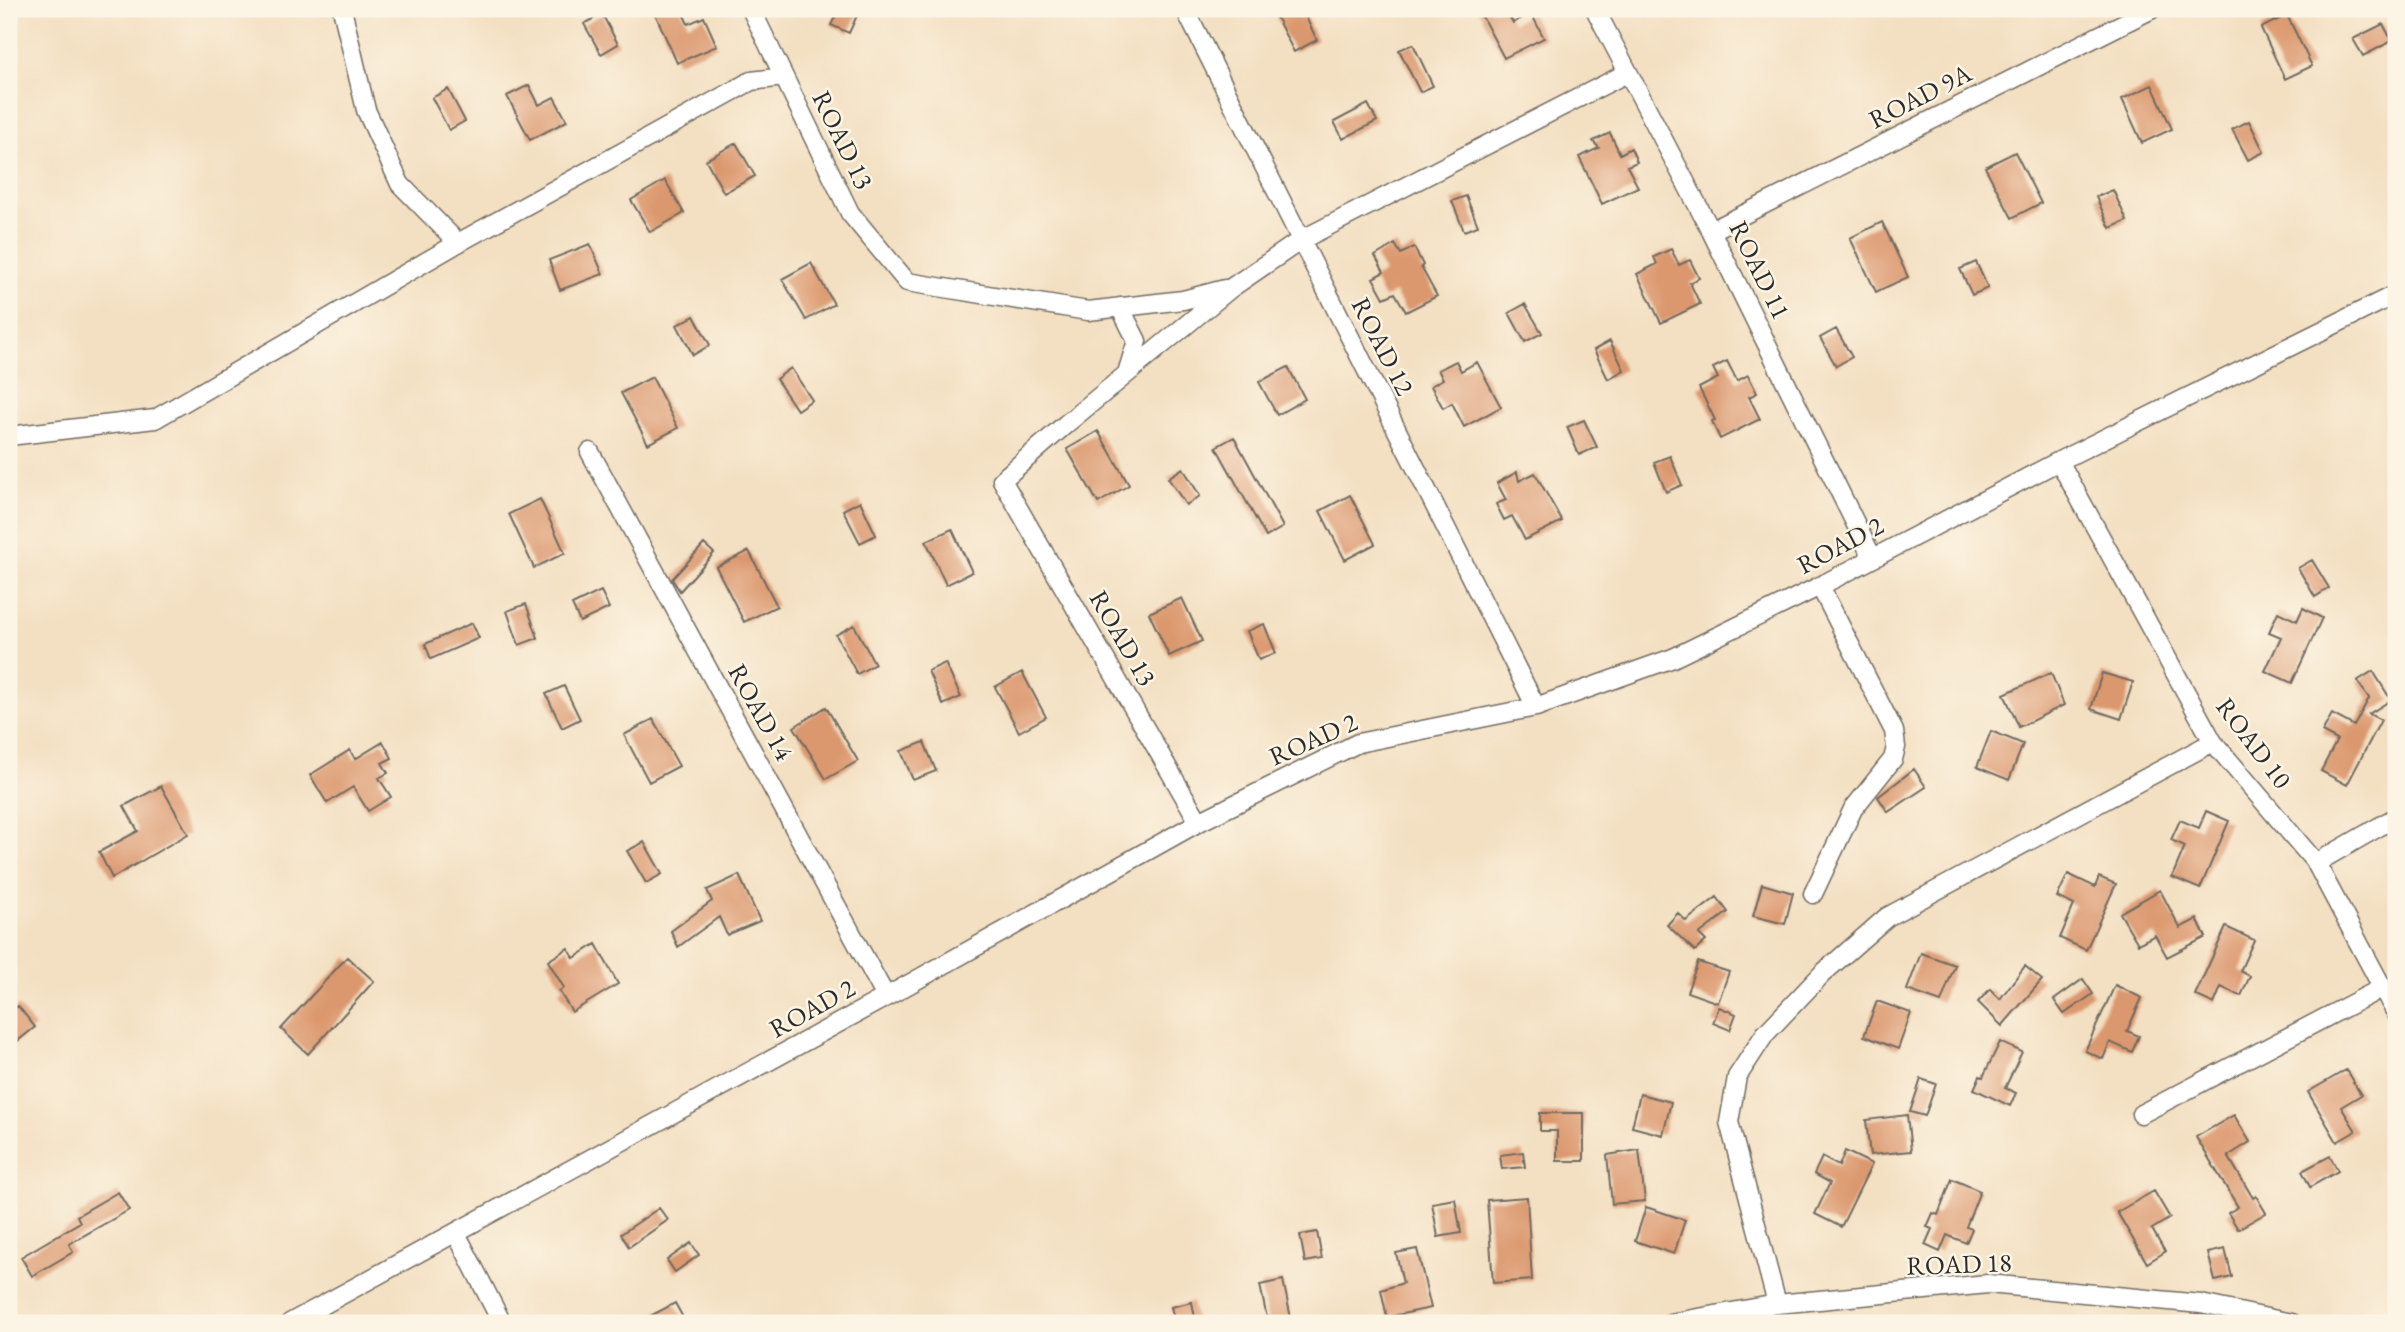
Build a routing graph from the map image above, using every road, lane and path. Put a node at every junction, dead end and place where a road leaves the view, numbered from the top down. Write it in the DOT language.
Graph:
graph roads {
  1 [pos="342,9"];
  2 [pos="751,9"];
  3 [pos="1185,9"];
  4 [pos="1595,9"];
  5 [pos="2152,9"];
  6 [pos="1627,73"];
  7 [pos="783,77"];
  8 [pos="1711,230"];
  9 [pos="1301,240"];
  10 [pos="457,243"];
  11 [pos="1231,288"];
  12 [pos="2396,294"];
  13 [pos="1120,307"];
  14 [pos="1127,373"];
  15 [pos="9,436"];
  16 [pos="590,452"];
  17 [pos="2059,461"];
  18 [pos="1872,557"];
  19 [pos="1820,586"];
  20 [pos="1536,707"];
  21 [pos="2214,741"];
  22 [pos="2396,817"];
  23 [pos="1199,822"];
  24 [pos="2316,863"];
  25 [pos="1813,894"];
  26 [pos="2382,988"];
  27 [pos="886,997"];
  28 [pos="2396,1013"];
  29 [pos="2141,1114"];
  30 [pos="456,1233"];
  31 [pos="1777,1304"];
  32 [pos="290,1323"];
  33 [pos="502,1323"];
  34 [pos="1670,1323"];
  35 [pos="2291,1323"];
  1 -- 10 [label="street"];
  2 -- 7 [label="street, ROAD 13"];
  3 -- 9 [label="street, ROAD 12"];
  4 -- 6 [label="street, ROAD 11"];
  5 -- 8 [label="street, ROAD 9A"];
  6 -- 8 [label="street, ROAD 11"];
  6 -- 9 [label="street"];
  7 -- 10 [label="street"];
  7 -- 13 [label="street, ROAD 13"];
  8 -- 18 [label="street, ROAD 11"];
  9 -- 11 [label="street"];
  9 -- 20 [label="street, ROAD 12"];
  10 -- 15 [label="street"];
  11 -- 13 [label="street"];
  11 -- 14 [label="street"];
  12 -- 17 [label="street, ROAD 2"];
  13 -- 14 [label="street"];
  14 -- 23 [label="street, ROAD 13"];
  16 -- 27 [label="street, ROAD 14"];
  17 -- 18 [label="street, ROAD 2"];
  17 -- 21 [label="street, ROAD 10"];
  18 -- 19 [label="street, ROAD 2"];
  19 -- 20 [label="street, ROAD 2"];
  19 -- 25 [label="street"];
  20 -- 23 [label="street, ROAD 2"];
  21 -- 24 [label="street, ROAD 10"];
  21 -- 31 [label="street"];
  22 -- 24 [label="street"];
  23 -- 27 [label="street, ROAD 2"];
  24 -- 26 [label="street, ROAD 10"];
  26 -- 28 [label="street, ROAD 10"];
  26 -- 29 [label="street"];
  27 -- 30 [label="street, ROAD 2"];
  30 -- 32 [label="street, ROAD 2"];
  30 -- 33 [label="street"];
  31 -- 34 [label="street, ROAD 18"];
  31 -- 35 [label="street, ROAD 18"];
}
